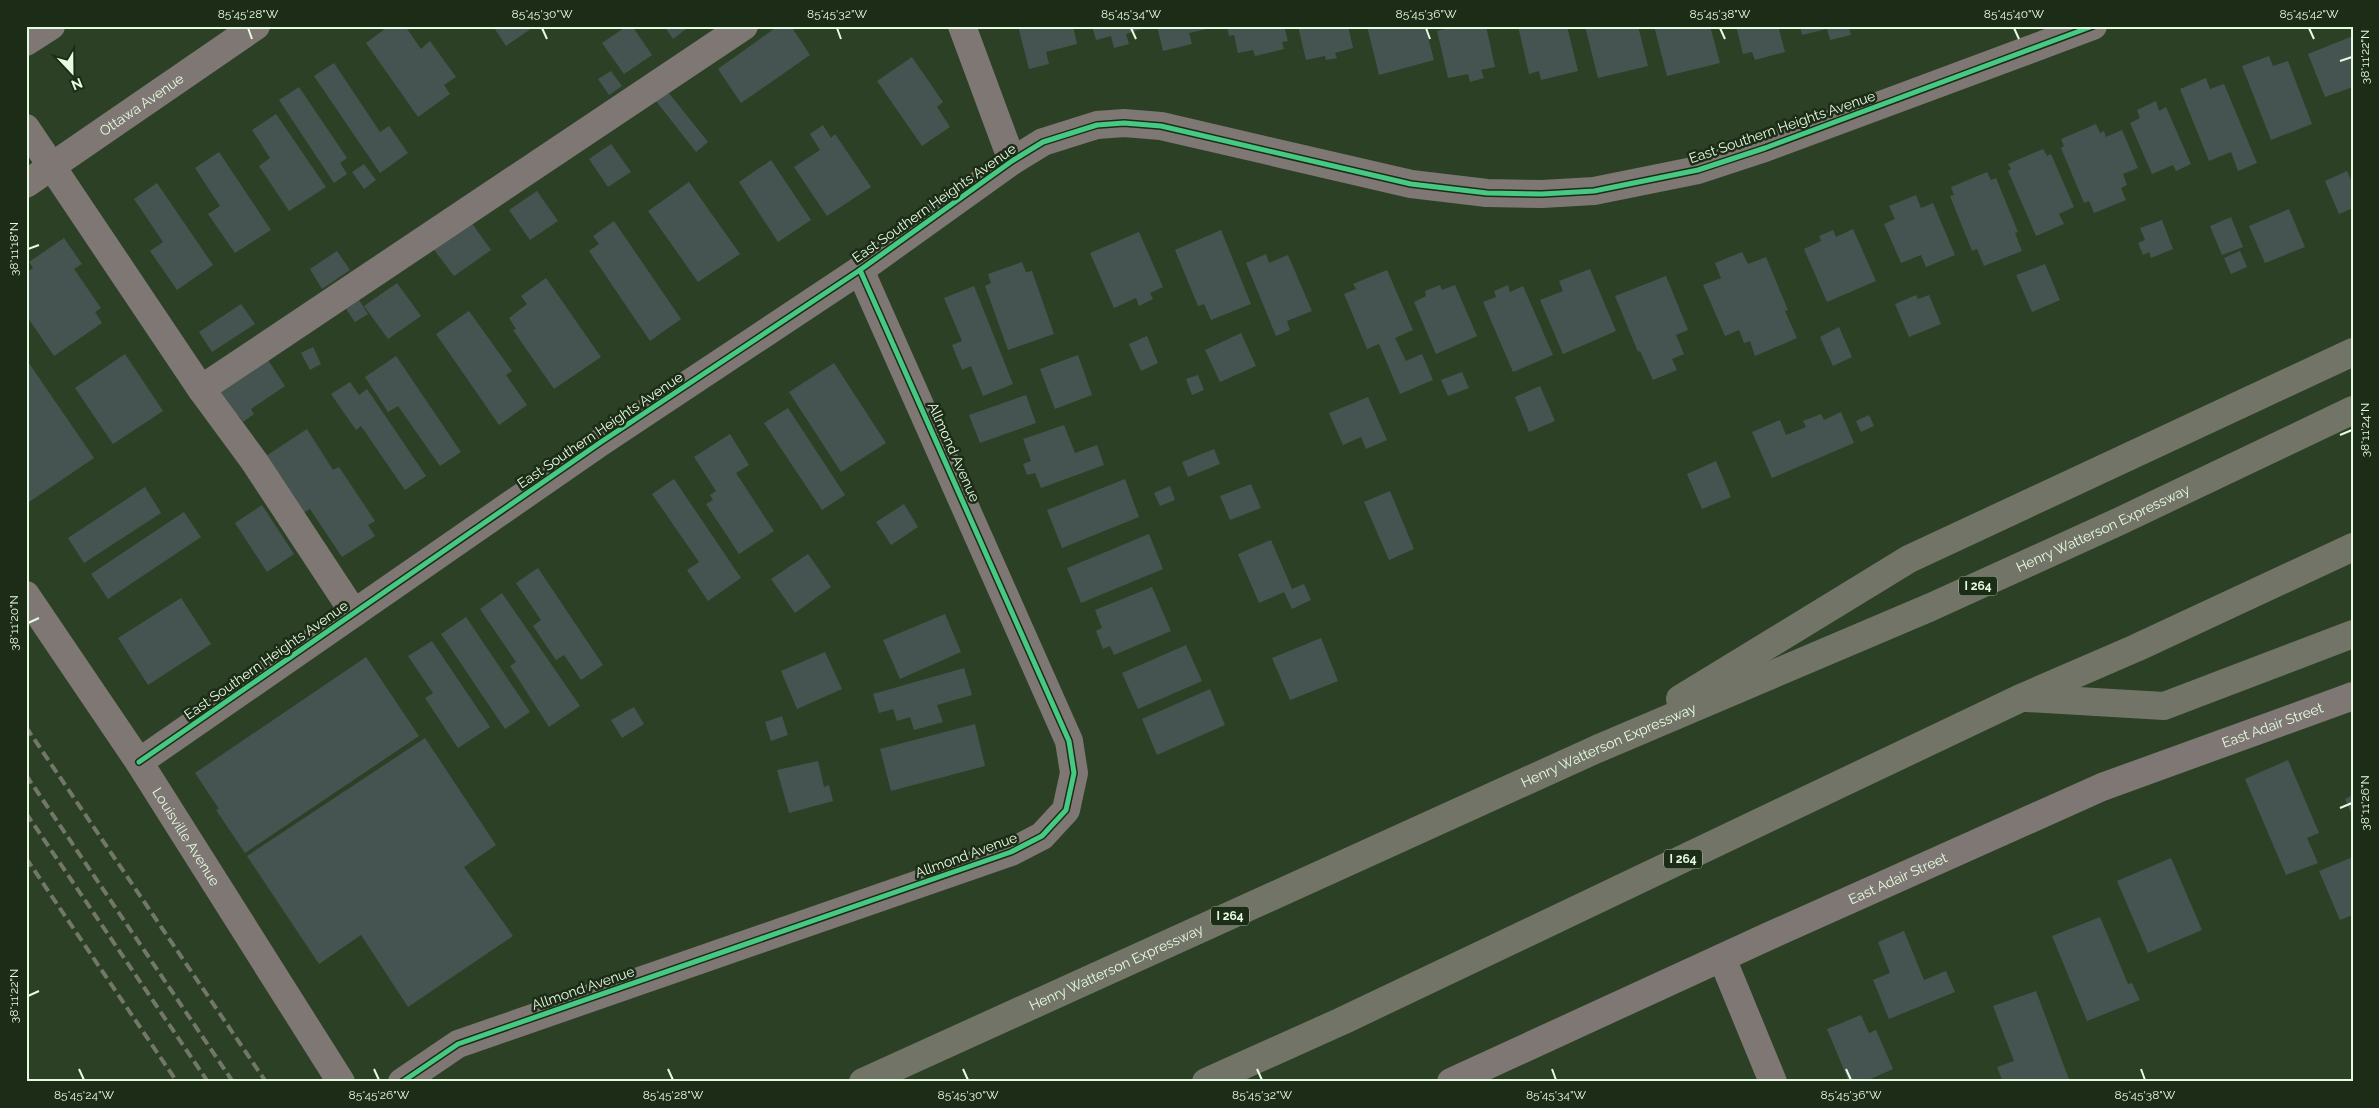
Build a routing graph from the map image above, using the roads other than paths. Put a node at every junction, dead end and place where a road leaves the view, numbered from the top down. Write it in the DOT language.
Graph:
graph roads {
  1 [pos="51,26"];
  2 [pos="256,26"];
  3 [pos="744,26"];
  4 [pos="962,26"];
  5 [pos="2093,26"];
  6 [pos="26,42"];
  7 [pos="26,128"];
  8 [pos="1012,160"];
  9 [pos="52,166"];
  10 [pos="26,184"];
  11 [pos="860,270"];
  12 [pos="2353,352"];
  13 [pos="201,389"];
  14 [pos="2353,410"];
  15 [pos="2353,547"];
  16 [pos="26,595"];
  17 [pos="354,613"];
  18 [pos="2353,634"];
  19 [pos="2353,696"];
  20 [pos="2023,698"];
  21 [pos="1597,749"];
  22 [pos="139,762"];
  23 [pos="1722,958"];
  24 [pos="341,1082"];
  25 [pos="402,1082"];
  26 [pos="863,1082"];
  27 [pos="1206,1082"];
  28 [pos="1451,1082"];
  29 [pos="1774,1082"];
  1 -- 6 [label="street"];
  2 -- 9 [label="street, Ottawa Avenue"];
  3 -- 13 [label="street"];
  4 -- 8 [label="street"];
  5 -- 8 [label="street, East Southern Heights Avenue"];
  7 -- 9 [label="street"];
  8 -- 11 [label="street, East Southern Heights Avenue"];
  9 -- 10 [label="street, Ottawa Avenue"];
  9 -- 13 [label="street"];
  11 -- 17 [label="street, East Southern Heights Avenue"];
  11 -- 25 [label="street, Allmond Avenue"];
  12 -- 21 [label="highway"];
  13 -- 17 [label="street"];
  14 -- 21 [label="highway, Henry Watterson Expressway / I 264"];
  15 -- 20 [label="highway, I 264"];
  16 -- 22 [label="street, Louisville Avenue"];
  17 -- 22 [label="street, East Southern Heights Avenue"];
  18 -- 20 [label="highway"];
  19 -- 23 [label="street, East Adair Street"];
  20 -- 27 [label="highway, I 264"];
  21 -- 26 [label="highway, Henry Watterson Expressway / I 264"];
  22 -- 24 [label="street, Louisville Avenue"];
  23 -- 28 [label="street, East Adair Street"];
  23 -- 29 [label="street"];
}
